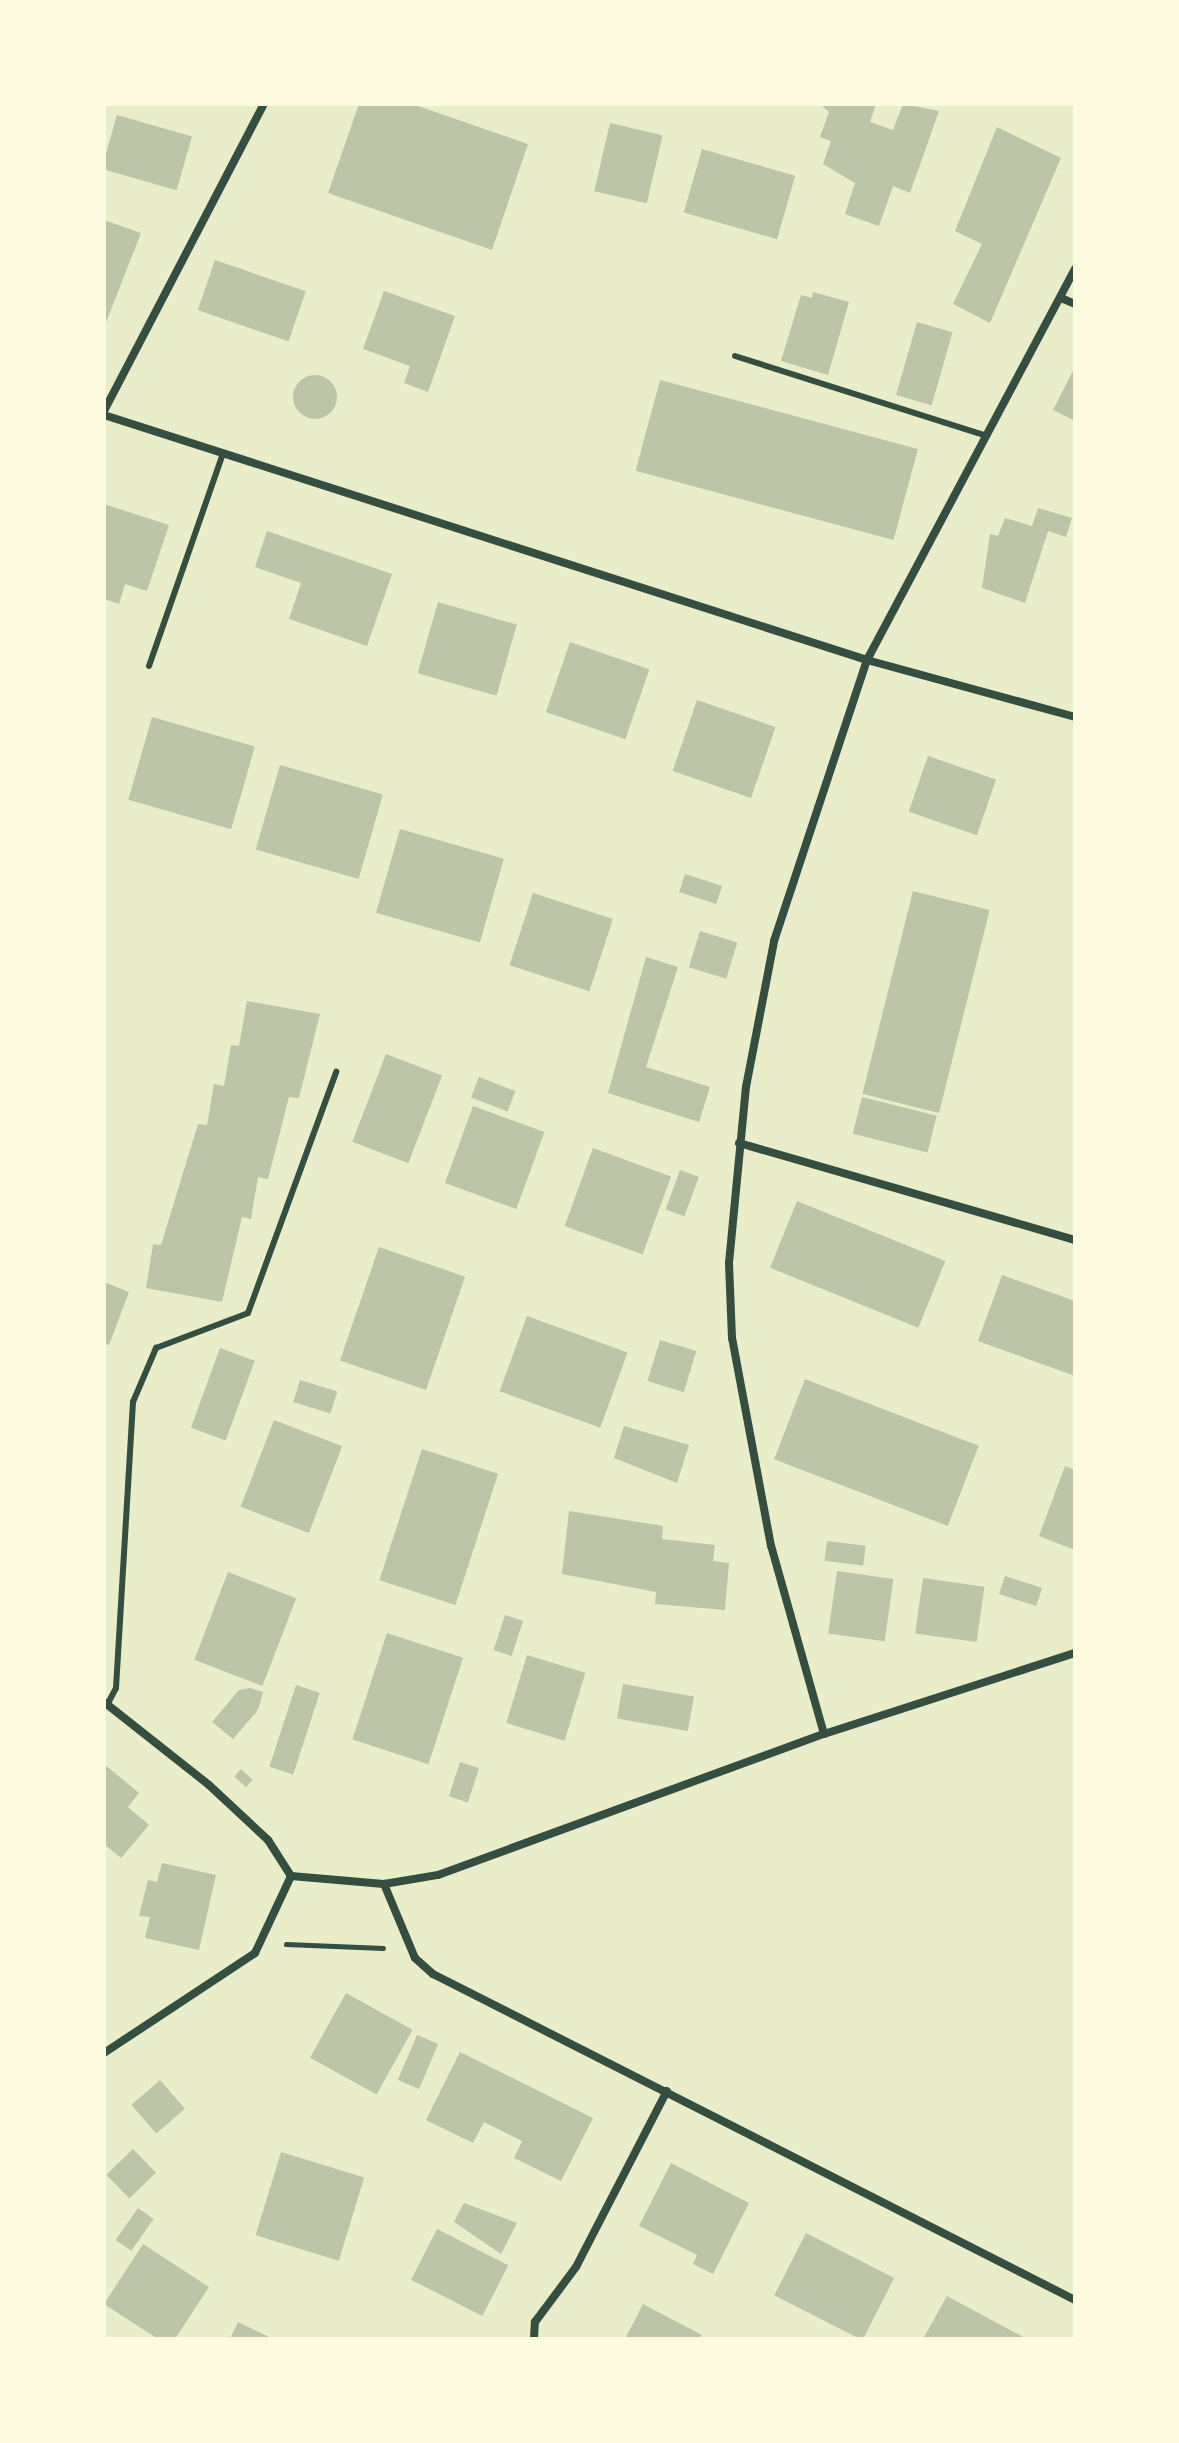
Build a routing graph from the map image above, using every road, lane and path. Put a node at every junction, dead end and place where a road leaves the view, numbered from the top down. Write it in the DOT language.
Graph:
graph roads {
  1 [pos="264,104"];
  2 [pos="1075,269"];
  3 [pos="1061,298"];
  4 [pos="1075,304"];
  5 [pos="735,356"];
  6 [pos="104,413"];
  7 [pos="987,436"];
  8 [pos="222,456"];
  9 [pos="867,660"];
  10 [pos="149,666"];
  11 [pos="1075,717"];
  12 [pos="336,1072"];
  13 [pos="739,1143"];
  14 [pos="1075,1240"];
  15 [pos="1075,1653"];
  16 [pos="106,1704"];
  17 [pos="824,1734"];
  18 [pos="291,1876"];
  19 [pos="384,1884"];
  20 [pos="255,1953"];
  21 [pos="415,1958"];
  22 [pos="104,2053"];
  23 [pos="667,2091"];
  24 [pos="1075,2300"];
  25 [pos="534,2339"];
  1 -- 6 [label="street"];
  2 -- 3 [label="street"];
  3 -- 4 [label="street"];
  3 -- 7 [label="street"];
  5 -- 7 [label="lane"];
  6 -- 8 [label="street"];
  7 -- 9 [label="street"];
  8 -- 9 [label="street"];
  8 -- 10 [label="lane"];
  9 -- 11 [label="street"];
  9 -- 13 [label="street"];
  12 -- 16 [label="lane"];
  13 -- 14 [label="street"];
  13 -- 17 [label="street"];
  15 -- 17 [label="street"];
  16 -- 18 [label="street"];
  17 -- 19 [label="street"];
  18 -- 19 [label="street"];
  18 -- 20 [label="street"];
  19 -- 21 [label="street"];
  20 -- 21 [label="path"];
  20 -- 22 [label="street"];
  21 -- 23 [label="street"];
  23 -- 24 [label="street"];
  23 -- 25 [label="street"];
}
